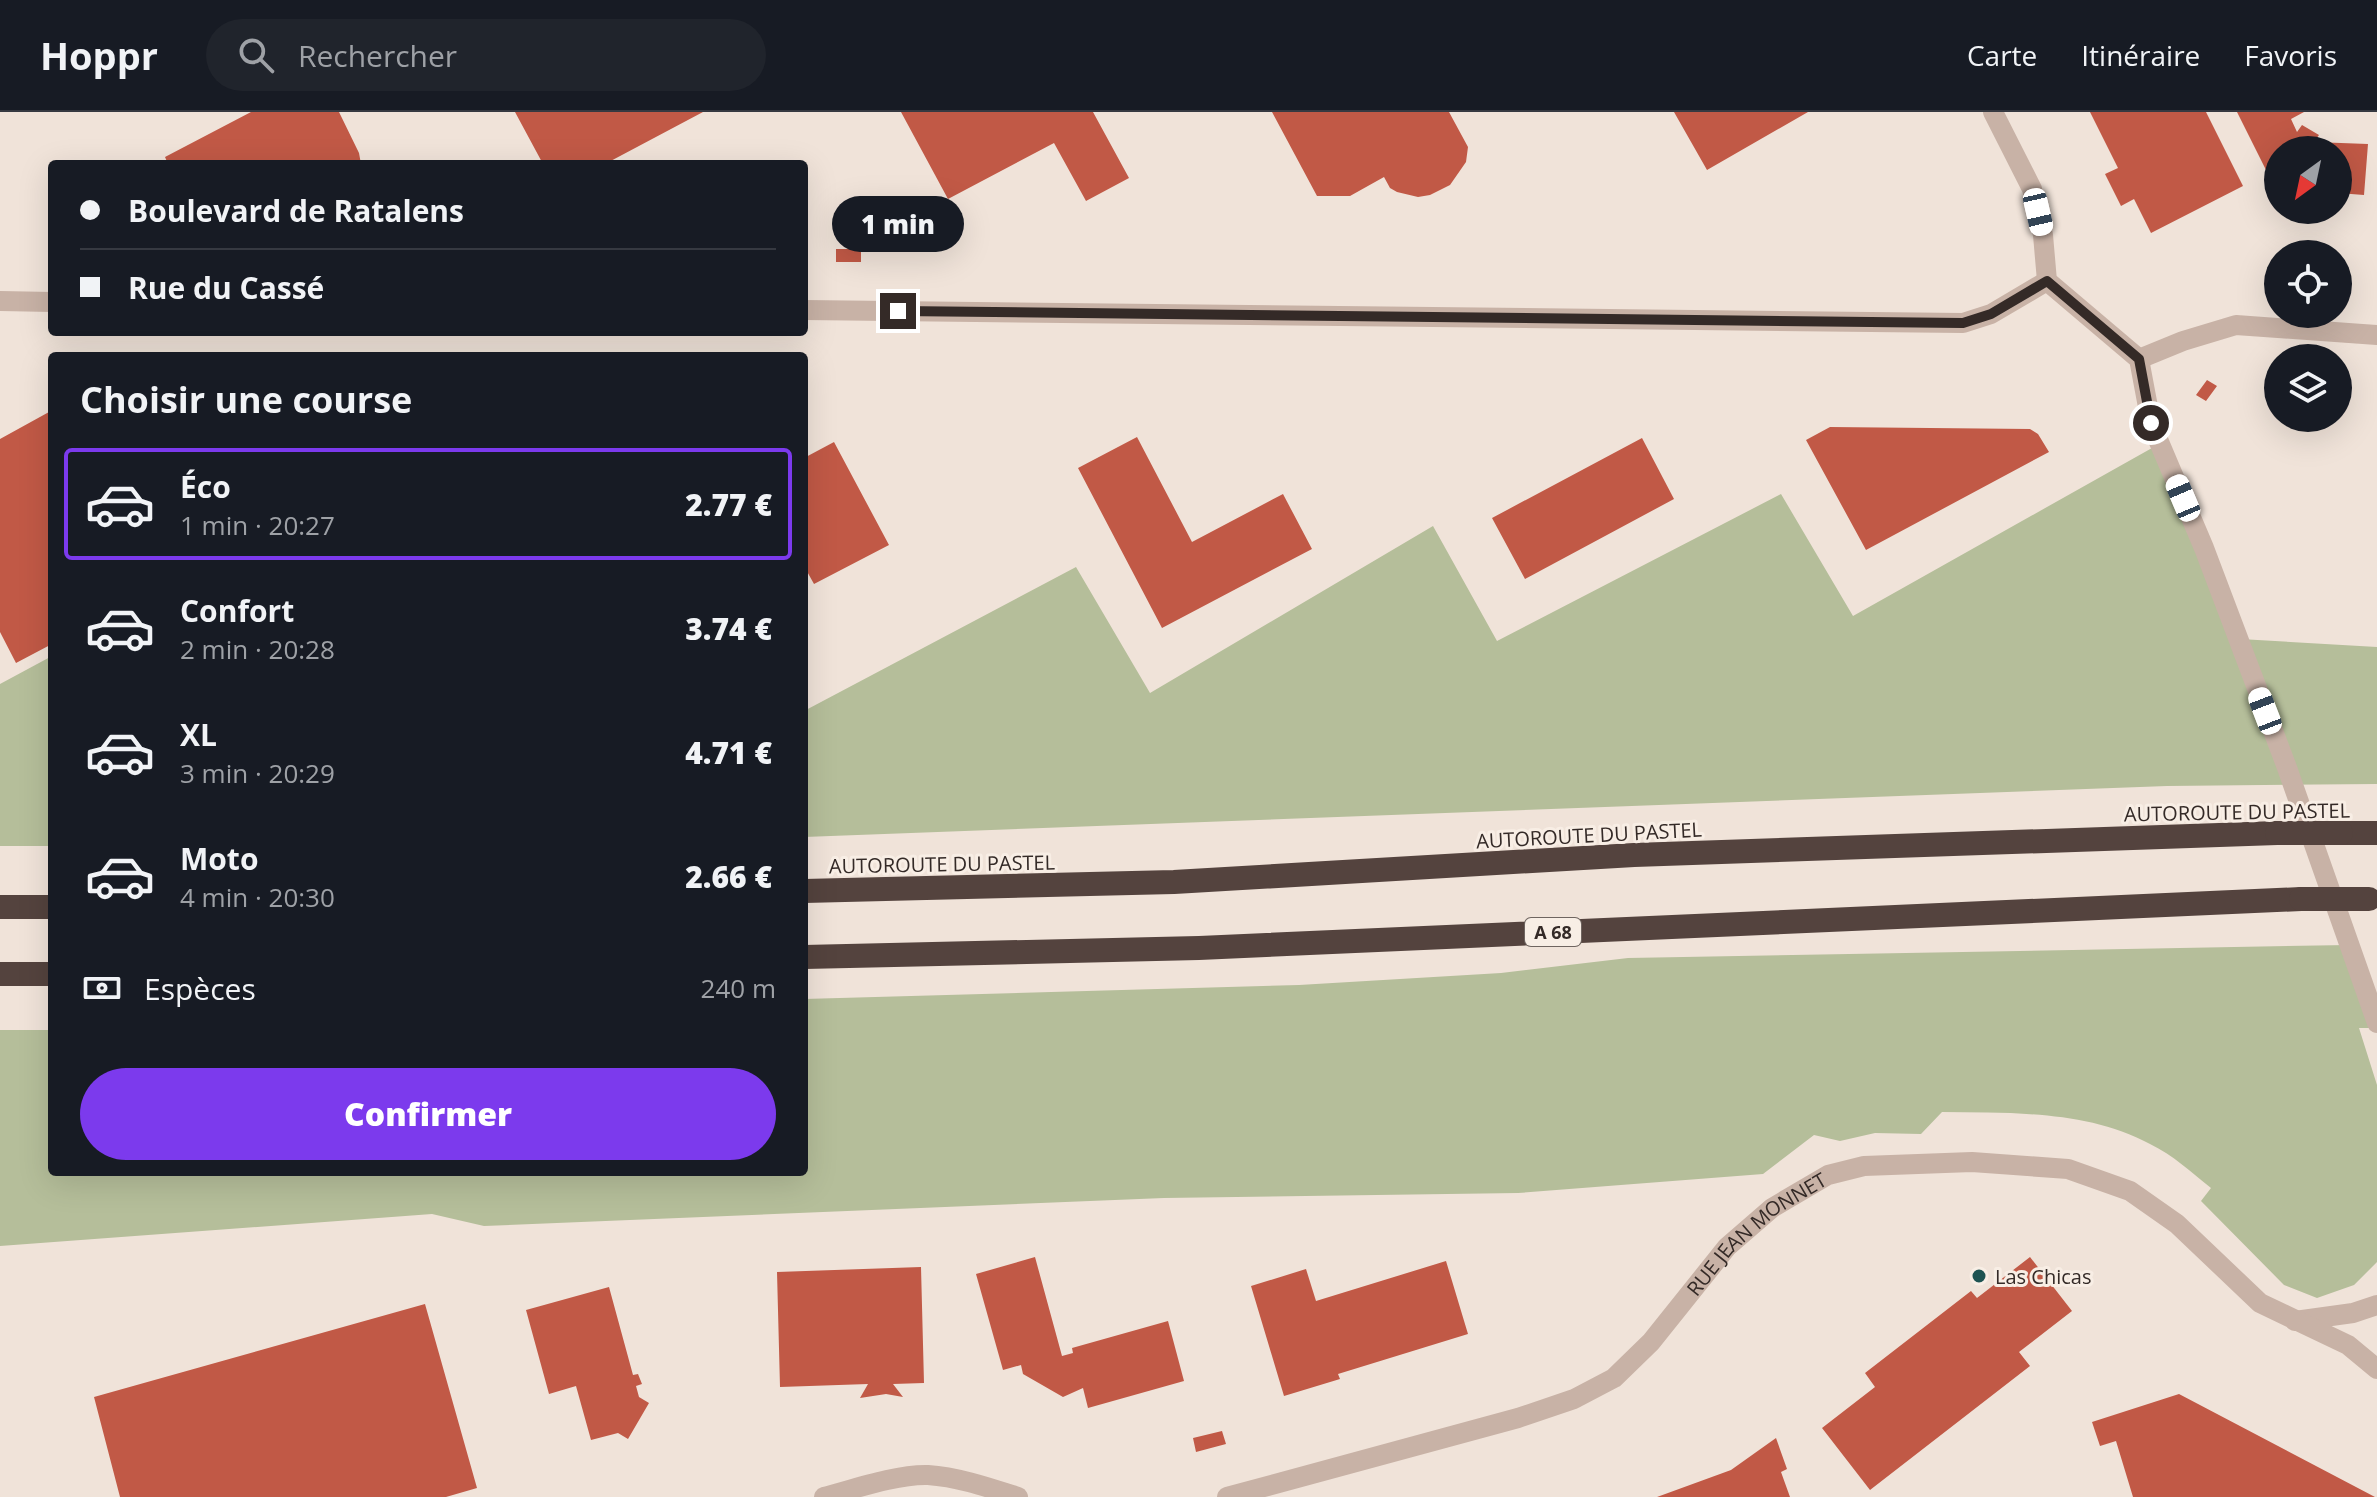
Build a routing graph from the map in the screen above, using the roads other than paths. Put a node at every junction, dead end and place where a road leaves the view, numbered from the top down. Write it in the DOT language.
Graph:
graph roads {
  1 [pos="1993,112"];
  2 [pos="2047,281"];
  3 [pos="0,301"];
  4 [pos="48,302"];
  5 [pos="808,310"];
  6 [pos="2377,335"];
  7 [pos="2139,359"];
  8 [pos="2377,833"];
  9 [pos="808,891"];
  10 [pos="2373,899"];
  11 [pos="0,907"];
  12 [pos="48,907"];
  13 [pos="808,957"];
  14 [pos="0,974"];
  15 [pos="48,974"];
  16 [pos="2377,1023"];
  17 [pos="2377,1305"];
  18 [pos="2295,1321"];
  19 [pos="2377,1369"];
  20 [pos="824,1497"];
  21 [pos="1018,1497"];
  22 [pos="1227,1497"];
  1 -- 2 [label="street"];
  2 -- 5 [label="street"];
  2 -- 7 [label="street"];
  3 -- 4 [label="street"];
  6 -- 7 [label="street"];
  7 -- 16 [label="street"];
  8 -- 9 [label="highway, AUTOROUTE DU PASTEL, bridge"];
  10 -- 13 [label="highway, A 68, bridge"];
  11 -- 12 [label="highway"];
  14 -- 15 [label="highway"];
  17 -- 18 [label="street"];
  18 -- 19 [label="street, RUE JEAN MONNET"];
  18 -- 22 [label="street, RUE JEAN MONNET"];
  20 -- 21 [label="street"];
}
